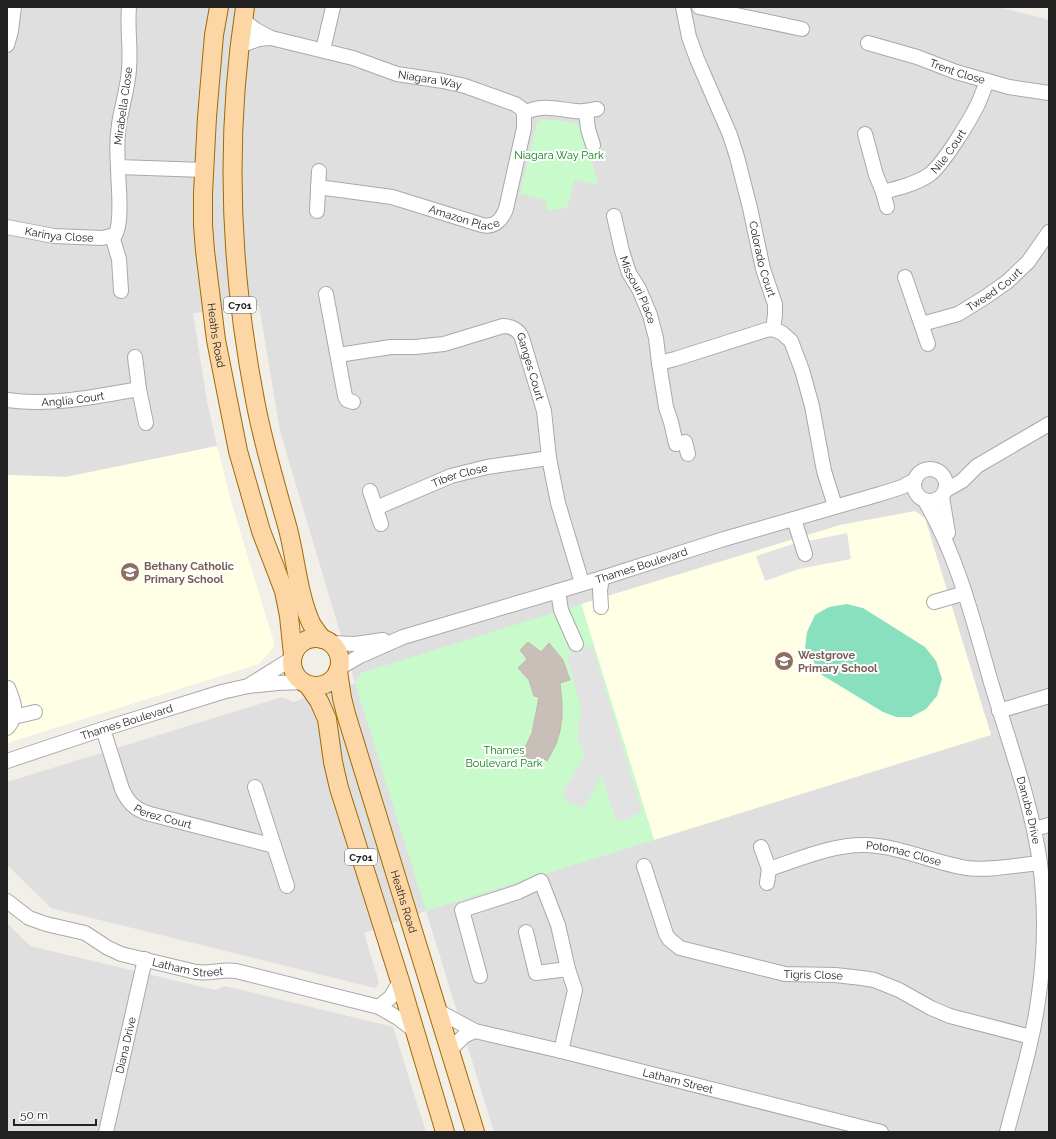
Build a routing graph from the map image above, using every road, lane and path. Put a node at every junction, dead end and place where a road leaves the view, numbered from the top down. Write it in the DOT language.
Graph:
graph roads {
  1 [pos="14,7"];
  2 [pos="129,7"];
  3 [pos="219,7"];
  4 [pos="333,7"];
  5 [pos="683,7"];
  6 [pos="698,7"];
  7 [pos="244,14"];
  8 [pos="802,29"];
  9 [pos="271,38"];
  10 [pos="867,44"];
  11 [pos="7,45"];
  12 [pos="239,46"];
  13 [pos="323,50"];
  14 [pos="987,81"];
  15 [pos="1049,93"];
  16 [pos="524,113"];
  17 [pos="864,134"];
  18 [pos="593,145"];
  19 [pos="233,161"];
  20 [pos="118,167"];
  21 [pos="204,170"];
  22 [pos="320,171"];
  23 [pos="318,187"];
  24 [pos="883,192"];
  25 [pos="887,207"];
  26 [pos="317,211"];
  27 [pos="612,214"];
  28 [pos="7,227"];
  29 [pos="1049,232"];
  30 [pos="112,236"];
  31 [pos="906,276"];
  32 [pos="121,291"];
  33 [pos="326,293"];
  34 [pos="922,324"];
  35 [pos="773,329"];
  36 [pos="928,344"];
  37 [pos="338,356"];
  38 [pos="135,357"];
  39 [pos="659,363"];
  40 [pos="139,389"];
  41 [pos="344,396"];
  42 [pos="7,400"];
  43 [pos="146,423"];
  44 [pos="1049,424"];
  45 [pos="688,454"];
  46 [pos="549,458"];
  47 [pos="978,466"];
  48 [pos="940,472"];
  49 [pos="915,480"];
  50 [pos="370,491"];
  51 [pos="880,494"];
  52 [pos="944,494"];
  53 [pos="923,500"];
  54 [pos="835,506"];
  55 [pos="376,508"];
  56 [pos="794,519"];
  57 [pos="381,524"];
  58 [pos="805,554"];
  59 [pos="955,566"];
  60 [pos="602,578"];
  61 [pos="582,583"];
  62 [pos="558,591"];
  63 [pos="965,593"];
  64 [pos="934,602"];
  65 [pos="601,606"];
  66 [pos="402,637"];
  67 [pos="326,641"];
  68 [pos="576,644"];
  69 [pos="293,656"];
  70 [pos="339,669"];
  71 [pos="305,684"];
  72 [pos="248,686"];
  73 [pos="8,688"];
  74 [pos="1049,696"];
  75 [pos="999,711"];
  76 [pos="35,712"];
  77 [pos="10,723"];
  78 [pos="103,729"];
  79 [pos="7,761"];
  80 [pos="256,787"];
  81 [pos="1049,825"];
  82 [pos="1034,830"];
  83 [pos="274,846"];
  84 [pos="761,847"];
  85 [pos="1040,863"];
  86 [pos="644,866"];
  87 [pos="769,869"];
  88 [pos="767,883"];
  89 [pos="287,886"];
  90 [pos="7,902"];
  91 [pos="526,932"];
  92 [pos="1046,948"];
  93 [pos="145,959"];
  94 [pos="568,969"];
  95 [pos="480,976"];
  96 [pos="400,981"];
  97 [pos="379,1007"];
  98 [pos="438,1011"];
  99 [pos="415,1031"];
  100 [pos="475,1031"];
  101 [pos="1031,1037"];
  102 [pos="450,1050"];
  103 [pos="561,1051"];
  104 [pos="106,1132"];
  105 [pos="445,1132"];
  106 [pos="476,1132"];
  107 [pos="881,1132"];
  108 [pos="1007,1132"];
  1 -- 11 [label="street"];
  2 -- 20 [label="street, Mirabella Close"];
  3 -- 21 [label="main road, Heaths Road / C701"];
  4 -- 13 [label="street"];
  5 -- 35 [label="street, Colorado Court"];
  6 -- 8 [label="street"];
  7 -- 9 [label="street, Niagara Way"];
  7 -- 12 [label="main road, C701"];
  9 -- 12 [label="street, Niagara Way"];
  9 -- 13 [label="street, Niagara Way"];
  10 -- 14 [label="street, Trent Close"];
  12 -- 19 [label="main road, C701"];
  13 -- 16 [label="street, Niagara Way"];
  14 -- 15 [label="street, Trent Close"];
  14 -- 24 [label="street, Nile Court"];
  16 -- 18 [label="street"];
  16 -- 23 [label="street, Amazon Place"];
  17 -- 24 [label="street"];
  19 -- 21 [label="main road"];
  19 -- 67 [label="main road, C701"];
  20 -- 21 [label="street"];
  20 -- 30 [label="street"];
  21 -- 69 [label="main road, Heaths Road / C701"];
  22 -- 23 [label="street"];
  23 -- 26 [label="street"];
  24 -- 25 [label="street"];
  27 -- 39 [label="street, Missouri Place"];
  28 -- 30 [label="street, Karinya Close"];
  29 -- 34 [label="street, Tweed Court"];
  30 -- 32 [label="street"];
  31 -- 34 [label="street"];
  33 -- 37 [label="street"];
  34 -- 36 [label="street"];
  35 -- 39 [label="street"];
  35 -- 54 [label="street"];
  37 -- 41 [label="street"];
  37 -- 46 [label="street, Ganges Court"];
  38 -- 40 [label="street"];
  39 -- 45 [label="street, Missouri Place"];
  40 -- 42 [label="street, Anglia Court"];
  40 -- 43 [label="street"];
  44 -- 47 [label="street"];
  46 -- 55 [label="street, Tiber Close"];
  46 -- 61 [label="street, Ganges Court"];
  47 -- 48 [label="street"];
  47 -- 52 [label="street"];
  48 -- 49 [label="street"];
  48 -- 52 [label="street"];
  49 -- 51 [label="street, Thames Boulevard"];
  49 -- 53 [label="street"];
  50 -- 55 [label="street"];
  51 -- 53 [label="street, Thames Boulevard"];
  51 -- 54 [label="street, Thames Boulevard"];
  52 -- 53 [label="street"];
  52 -- 59 [label="street, Danube Drive"];
  53 -- 59 [label="street, Danube Drive"];
  54 -- 56 [label="street, Thames Boulevard"];
  55 -- 57 [label="street"];
  56 -- 58 [label="street"];
  56 -- 60 [label="street, Thames Boulevard"];
  59 -- 63 [label="street, Danube Drive"];
  60 -- 61 [label="street, Thames Boulevard"];
  60 -- 65 [label="street"];
  61 -- 62 [label="street, Thames Boulevard"];
  62 -- 66 [label="street, Thames Boulevard"];
  62 -- 68 [label="street"];
  63 -- 64 [label="street"];
  63 -- 75 [label="street, Danube Drive"];
  66 -- 67 [label="street, Thames Boulevard"];
  66 -- 70 [label="street, Thames Boulevard"];
  67 -- 69 [label="main road"];
  67 -- 70 [label="main road, C701"];
  69 -- 71 [label="main road, C701"];
  69 -- 72 [label="street, Thames Boulevard"];
  70 -- 71 [label="main road"];
  70 -- 98 [label="main road, Heaths Road / C701"];
  71 -- 72 [label="street, Thames Boulevard"];
  71 -- 96 [label="main road, C701"];
  72 -- 78 [label="street, Thames Boulevard"];
  73 -- 77 [label="street"];
  74 -- 75 [label="street"];
  75 -- 82 [label="street, Danube Drive"];
  76 -- 77 [label="street"];
  78 -- 79 [label="street, Thames Boulevard"];
  78 -- 83 [label="street, Perez Court"];
  80 -- 83 [label="street"];
  81 -- 82 [label="street"];
  82 -- 85 [label="street, Danube Drive"];
  83 -- 89 [label="street"];
  84 -- 87 [label="street"];
  85 -- 87 [label="street, Potomac Close"];
  85 -- 92 [label="street, Danube Drive"];
  86 -- 101 [label="street, Tigris Close"];
  87 -- 88 [label="street"];
  90 -- 93 [label="street, Latham Street"];
  91 -- 94 [label="street"];
  92 -- 101 [label="street, Danube Drive"];
  93 -- 97 [label="street, Latham Street"];
  93 -- 104 [label="street, Diana Drive"];
  94 -- 95 [label="street"];
  94 -- 103 [label="street"];
  96 -- 97 [label="street"];
  96 -- 99 [label="main road, C701"];
  97 -- 99 [label="street, Latham Street"];
  98 -- 100 [label="street, Latham Street"];
  98 -- 102 [label="main road, Heaths Road / C701"];
  99 -- 105 [label="main road, C701"];
  100 -- 102 [label="street"];
  100 -- 103 [label="street, Latham Street"];
  101 -- 108 [label="street, Danube Drive"];
  102 -- 106 [label="main road, Heaths Road / C701"];
  103 -- 107 [label="street, Latham Street"];
}
